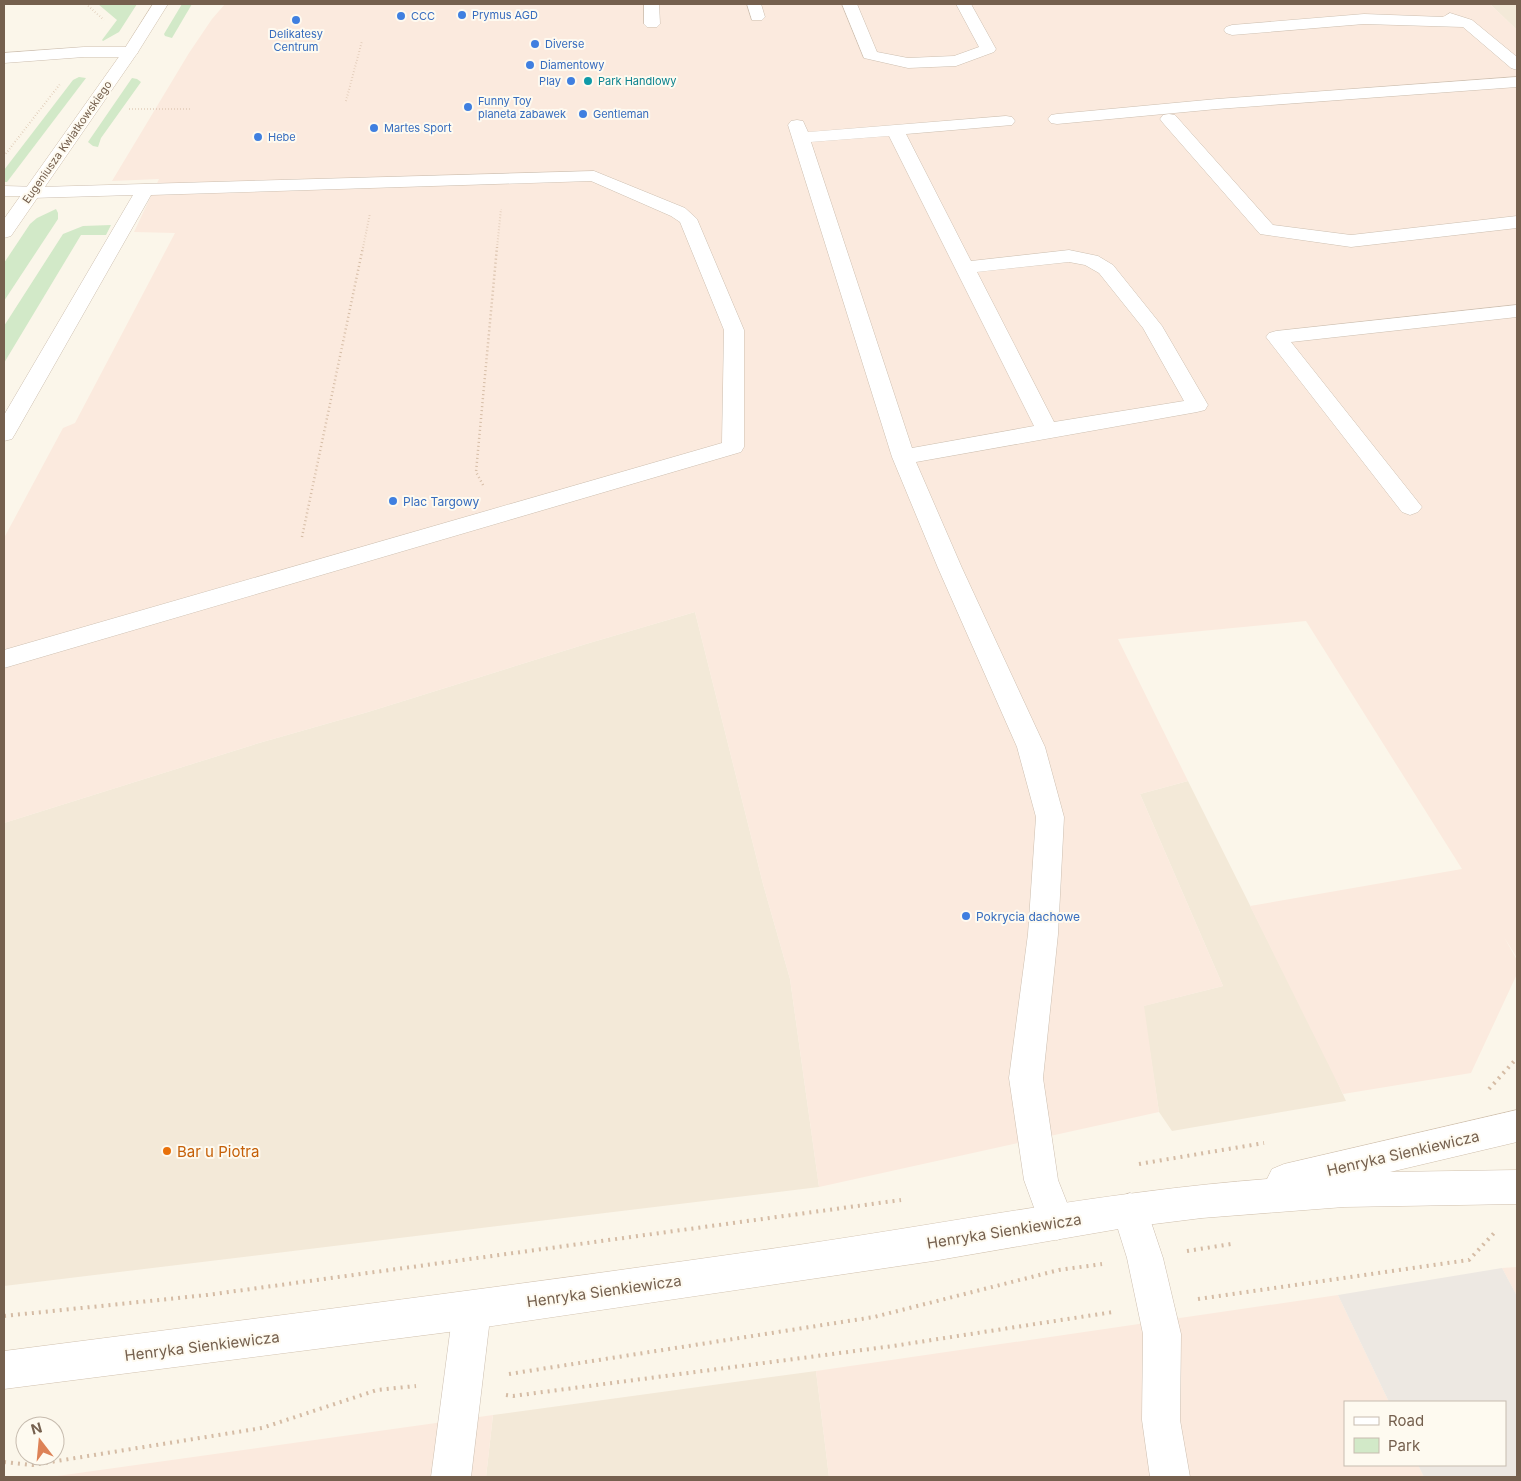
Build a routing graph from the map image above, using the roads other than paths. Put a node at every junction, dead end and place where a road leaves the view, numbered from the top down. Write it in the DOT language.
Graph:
graph roads {
  1 [pos="160,4"];
  2 [pos="652,4"];
  3 [pos="850,4"];
  4 [pos="964,4"];
  5 [pos="1410,6"];
  6 [pos="1467,23"];
  7 [pos="652,24"];
  8 [pos="1232,30"];
  9 [pos="130,52"];
  10 [pos="4,58"];
  11 [pos="1517,65"];
  12 [pos="1517,82"];
  13 [pos="1057,119"];
  14 [pos="1169,120"];
  15 [pos="1006,121"];
  16 [pos="894,130"];
  17 [pos="145,190"];
  18 [pos="4,191"];
  19 [pos="32,192"];
  20 [pos="1517,222"];
  21 [pos="4,232"];
  22 [pos="965,268"];
  23 [pos="1517,311"];
  24 [pos="1048,430"];
  25 [pos="4,434"];
  26 [pos="903,457"];
  27 [pos="1410,507"];
  28 [pos="4,660"];
  29 [pos="1517,1126"];
  30 [pos="1517,1186"];
  31 [pos="1202,1201"];
  32 [pos="1130,1210"];
  33 [pos="1057,1223"];
  34 [pos="469,1327"];
  35 [pos="4,1370"];
  36 [pos="451,1477"];
  37 [pos="1170,1477"];
  1 -- 9 [label="street, Eugeniusza Kwiatkowskiego"];
  2 -- 7 [label="street"];
  3 -- 4 [label="street"];
  5 -- 6 [label="street"];
  6 -- 8 [label="street"];
  6 -- 11 [label="street"];
  9 -- 10 [label="street"];
  9 -- 19 [label="street, Eugeniusza Kwiatkowskiego"];
  12 -- 13 [label="street"];
  14 -- 20 [label="street"];
  15 -- 16 [label="street"];
  16 -- 22 [label="street"];
  16 -- 26 [label="street"];
  17 -- 19 [label="street"];
  17 -- 25 [label="street"];
  17 -- 28 [label="street"];
  18 -- 19 [label="street"];
  19 -- 21 [label="street, Eugeniusza Kwiatkowskiego"];
  22 -- 24 [label="street"];
  22 -- 24 [label="street"];
  23 -- 27 [label="street"];
  24 -- 26 [label="street"];
  26 -- 33 [label="street"];
  29 -- 31 [label="street, Henryka Sienkiewicza"];
  30 -- 31 [label="street, Henryka Sienkiewicza"];
  31 -- 32 [label="street, Henryka Sienkiewicza"];
  32 -- 33 [label="street, Henryka Sienkiewicza"];
  32 -- 37 [label="street"];
  33 -- 34 [label="street, Henryka Sienkiewicza"];
  34 -- 35 [label="street, Henryka Sienkiewicza"];
  34 -- 36 [label="street"];
}
